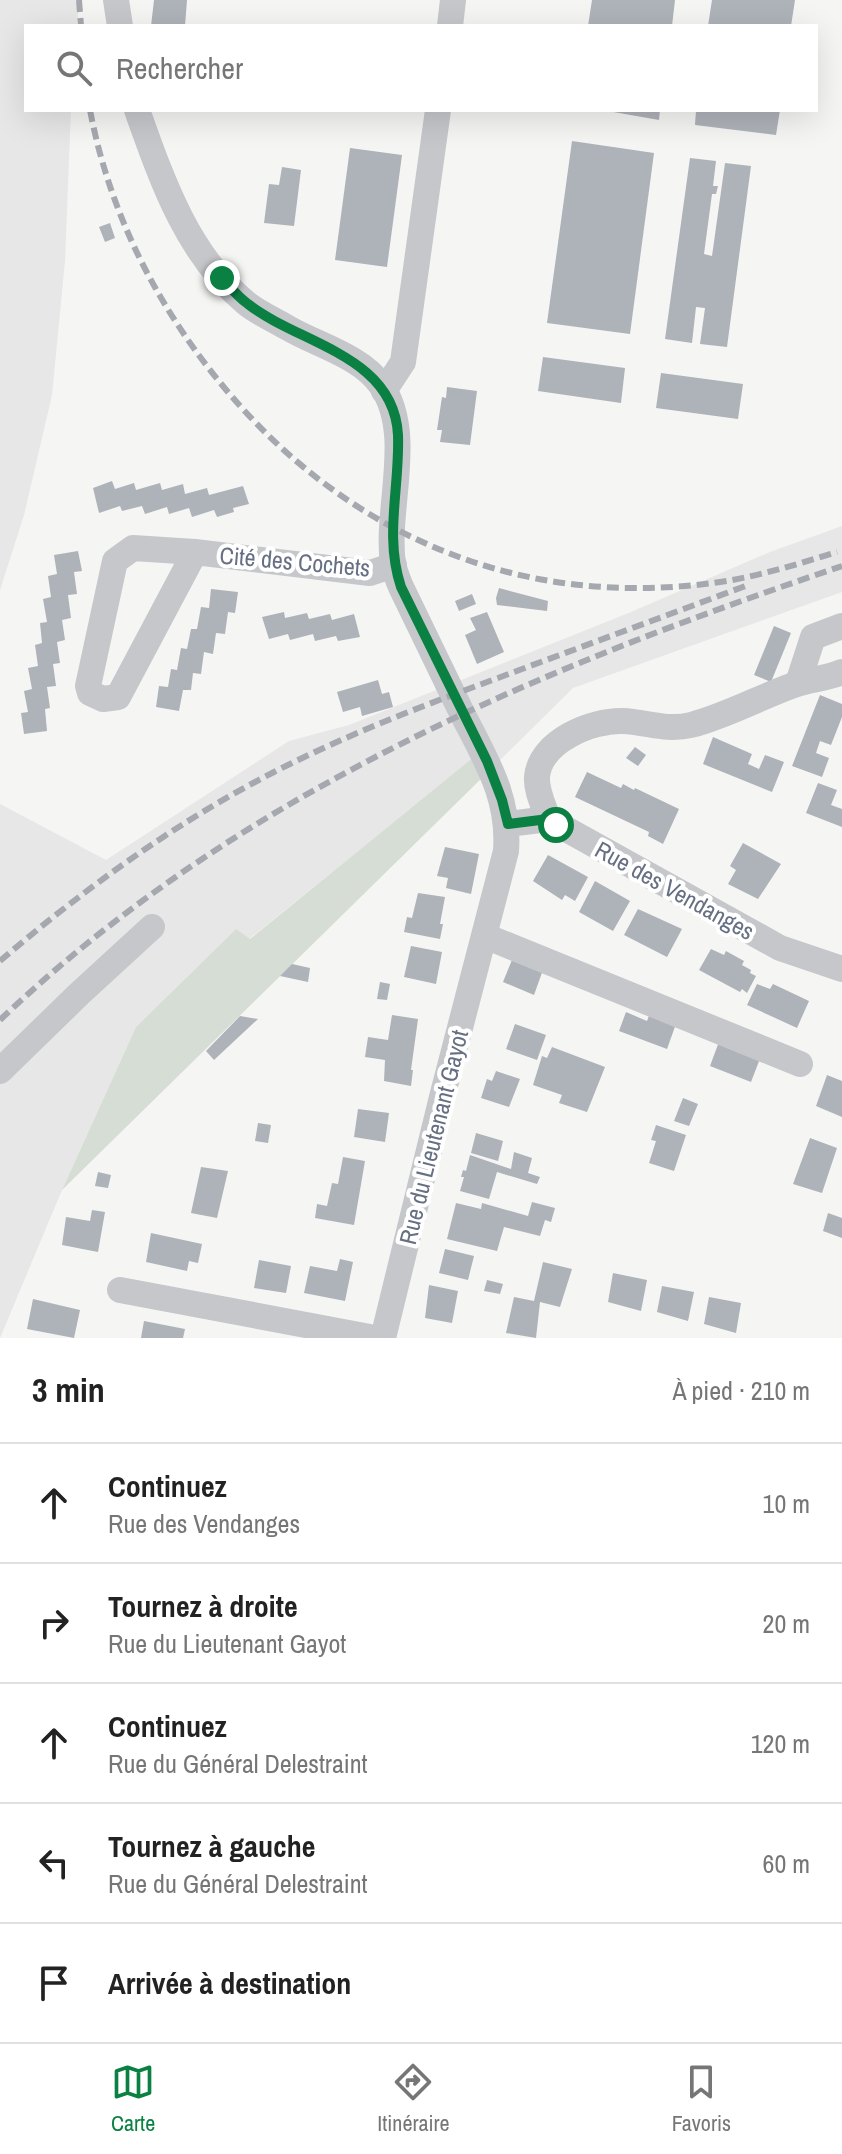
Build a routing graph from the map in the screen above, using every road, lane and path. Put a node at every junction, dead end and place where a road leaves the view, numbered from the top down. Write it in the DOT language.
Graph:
graph roads {
  1 [pos="116,0"];
  2 [pos="453,0"];
  3 [pos="120,24"];
  4 [pos="450,24"];
  5 [pos="138,112"];
  6 [pos="438,112"];
  7 [pos="384,391"];
  8 [pos="195,552"];
  9 [pos="394,565"];
  10 [pos="842,626"];
  11 [pos="842,672"];
  12 [pos="798,683"];
  13 [pos="548,819"];
  14 [pos="508,824"];
  15 [pos="152,927"];
  16 [pos="485,936"];
  17 [pos="842,969"];
  18 [pos="800,1064"];
  19 [pos="0,1071"];
  20 [pos="120,1290"];
  21 [pos="375,1338"];
  22 [pos="383,1338"];
  1 -- 3 [label="street"];
  2 -- 4 [label="street"];
  5 -- 7 [label="street"];
  6 -- 7 [label="street"];
  7 -- 9 [label="street, Rue du Lieutenant Gayot"];
  8 -- 8 [label="street, Cité des Cochets"];
  8 -- 9 [label="street, Cité des Cochets"];
  9 -- 14 [label="street, Rue du Lieutenant Gayot"];
  10 -- 12 [label="street"];
  11 -- 12 [label="street"];
  12 -- 13 [label="street"];
  13 -- 14 [label="street"];
  13 -- 17 [label="street, Rue des Vendanges"];
  14 -- 16 [label="street, Rue du Lieutenant Gayot"];
  15 -- 19 [label="street"];
  16 -- 18 [label="street"];
  16 -- 22 [label="street, Rue du Lieutenant Gayot"];
  20 -- 21 [label="street"];
}
